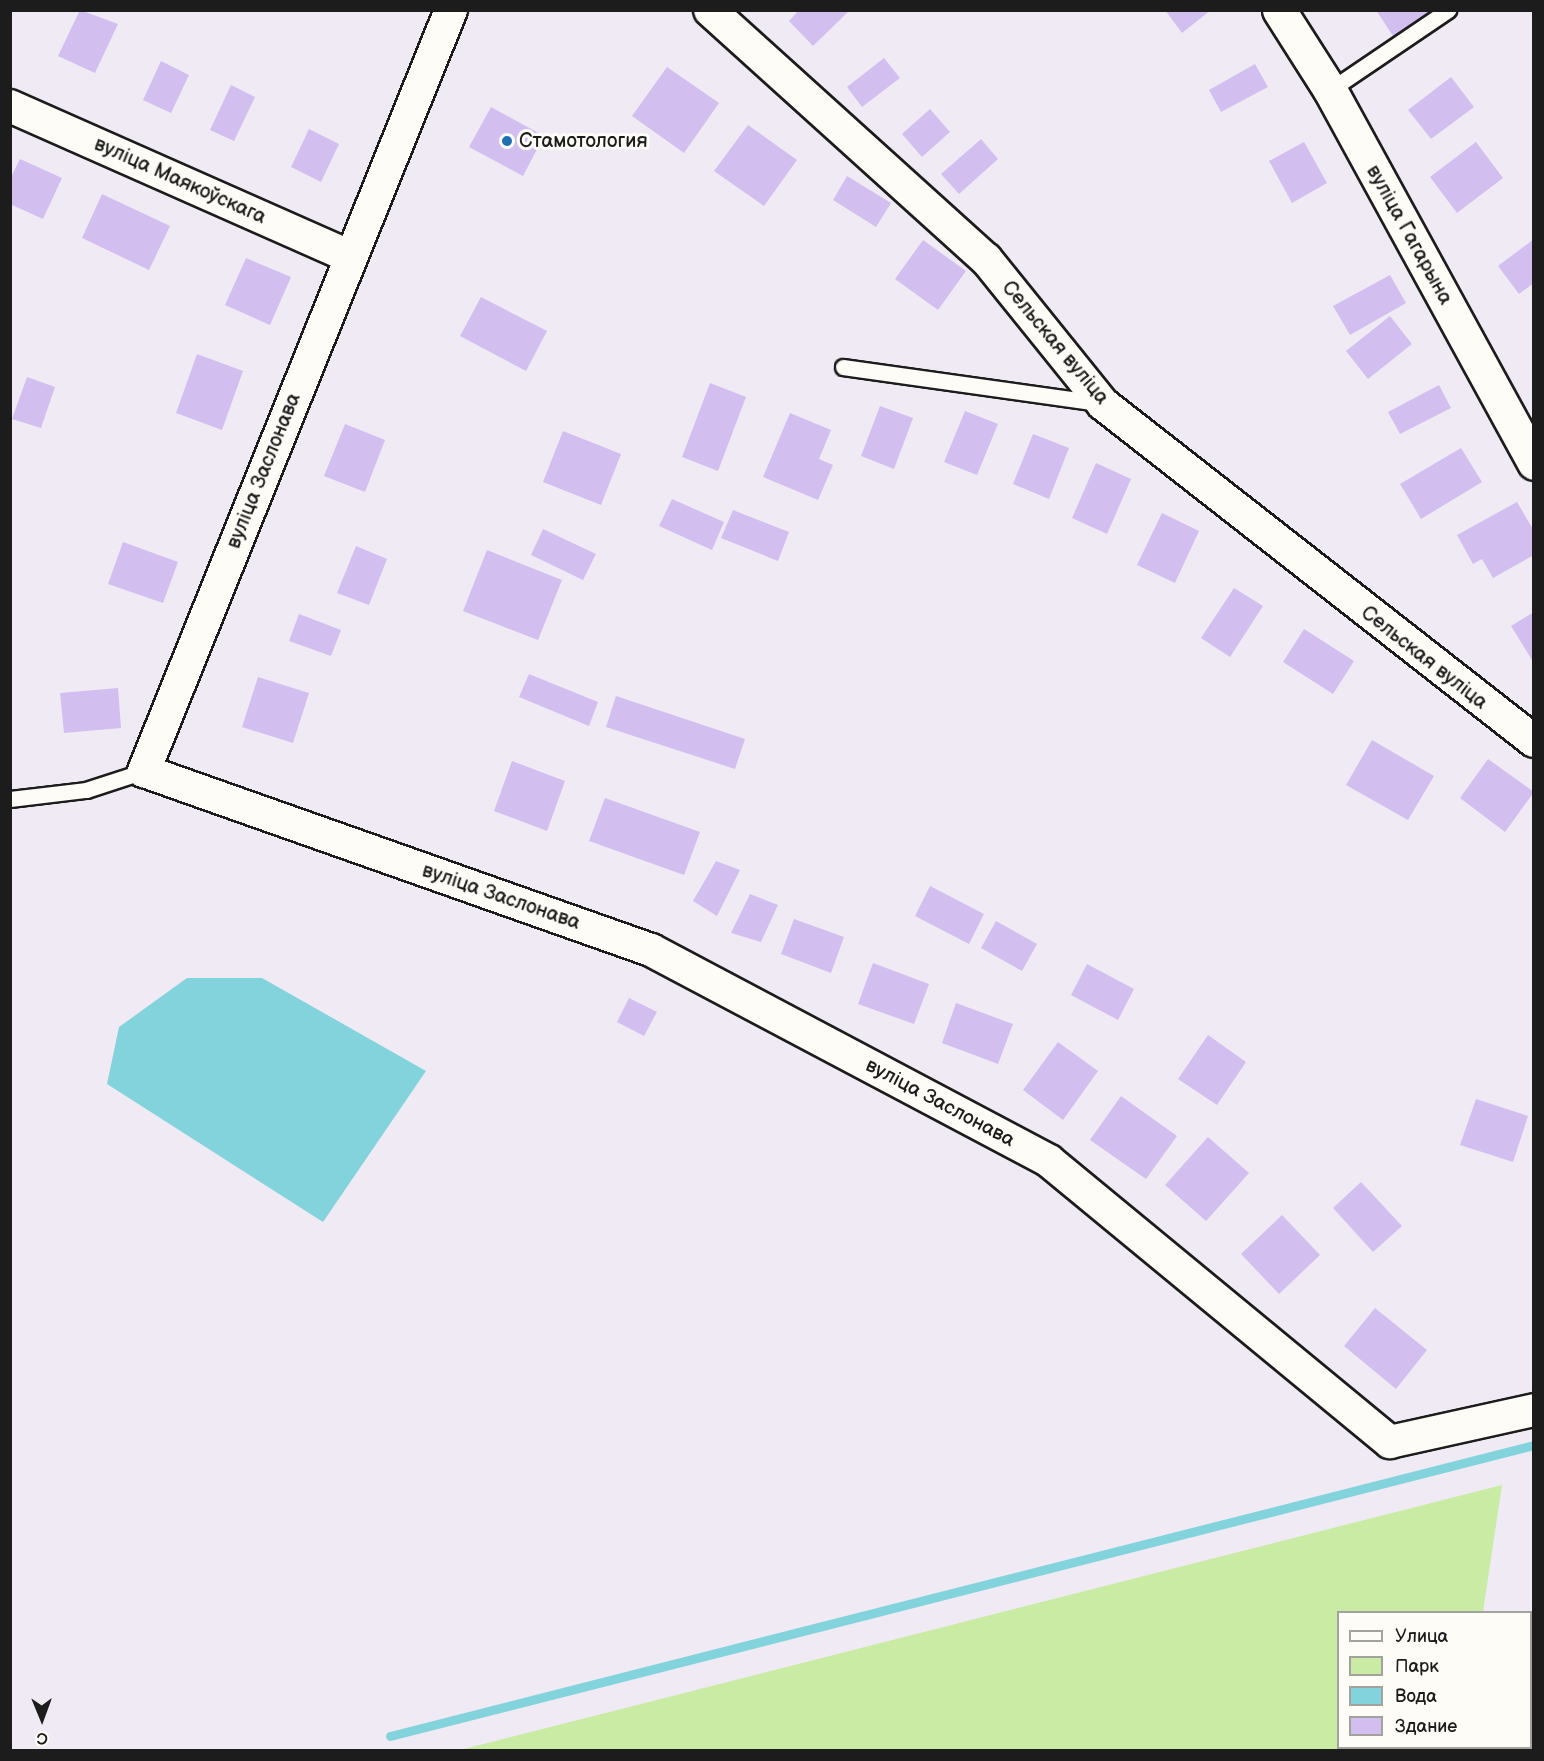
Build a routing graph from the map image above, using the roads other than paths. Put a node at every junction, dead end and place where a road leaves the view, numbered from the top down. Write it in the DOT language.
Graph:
graph roads {
  1 [pos="451,10"];
  2 [pos="710,10"];
  3 [pos="1279,10"];
  4 [pos="1448,10"];
  5 [pos="1330,90"];
  6 [pos="10,106"];
  7 [pos="350,257"];
  8 [pos="843,367"];
  9 [pos="1103,404"];
  10 [pos="1533,463"];
  11 [pos="1533,741"];
  12 [pos="144,771"];
  13 [pos="10,799"];
  14 [pos="1533,1410"];
  1 -- 7 [label="street, вуліца Заслонава"];
  2 -- 9 [label="street, Сельская вуліца"];
  3 -- 5 [label="street, вуліца Гагарына"];
  4 -- 5 [label="lane"];
  5 -- 10 [label="street, вуліца Гагарына"];
  6 -- 7 [label="street, вуліца Маякоўскага"];
  7 -- 12 [label="street, вуліца Заслонава"];
  8 -- 9 [label="lane"];
  9 -- 11 [label="street, Сельская вуліца"];
  12 -- 13 [label="lane"];
  12 -- 14 [label="street, вуліца Заслонава"];
}
